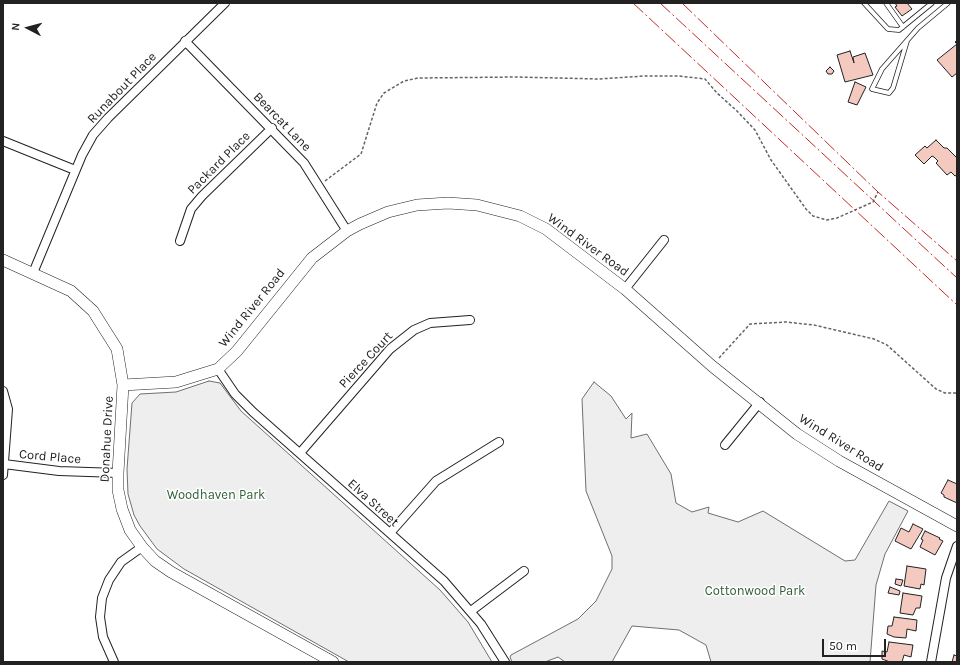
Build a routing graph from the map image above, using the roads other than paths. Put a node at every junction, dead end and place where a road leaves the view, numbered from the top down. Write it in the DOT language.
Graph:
graph roads {
  1 [pos="224,3"];
  2 [pos="864,3"];
  3 [pos="886,3"];
  4 [pos="932,3"];
  5 [pos="948,3"];
  6 [pos="903,27"];
  7 [pos="186,41"];
  8 [pos="907,41"];
  9 [pos="272,128"];
  10 [pos="3,141"];
  11 [pos="75,170"];
  12 [pos="347,231"];
  13 [pos="664,240"];
  14 [pos="180,241"];
  15 [pos="3,260"];
  16 [pos="34,273"];
  17 [pos="625,289"];
  18 [pos="470,320"];
  19 [pos="218,369"];
  20 [pos="123,385"];
  21 [pos="3,391"];
  22 [pos="760,402"];
  23 [pos="499,442"];
  24 [pos="725,445"];
  25 [pos="300,453"];
  26 [pos="4,464"];
  27 [pos="118,473"];
  28 [pos="3,475"];
  29 [pos="957,526"];
  30 [pos="390,534"];
  31 [pos="957,546"];
  32 [pos="142,547"];
  33 [pos="524,571"];
  34 [pos="471,611"];
  35 [pos="114,662"];
  36 [pos="333,662"];
  37 [pos="504,662"];
  38 [pos="931,662"];
  1 -- 7 [label="street, Runabout Place"];
  2 -- 6 [label="lane"];
  3 -- 6 [label="lane"];
  4 -- 6 [label="lane"];
  5 -- 8 [label="lane"];
  7 -- 9 [label="street, Bearcat Lane"];
  7 -- 11 [label="street, Runabout Place"];
  8 -- 8 [label="lane"];
  9 -- 12 [label="street, Bearcat Lane"];
  9 -- 14 [label="street, Packard Place"];
  10 -- 11 [label="street"];
  11 -- 16 [label="street, Runabout Place"];
  12 -- 17 [label="street, Wind River Road"];
  12 -- 19 [label="street, Wind River Road"];
  13 -- 17 [label="street"];
  15 -- 16 [label="street, Donahue Drive"];
  16 -- 20 [label="street, Donahue Drive"];
  17 -- 22 [label="street, Wind River Road"];
  18 -- 25 [label="street, Pierce Court"];
  19 -- 20 [label="street, Wind River Road"];
  19 -- 25 [label="street, Elva Street"];
  20 -- 27 [label="street, Donahue Drive"];
  21 -- 26 [label="street"];
  22 -- 24 [label="street"];
  22 -- 29 [label="street, Wind River Road"];
  23 -- 30 [label="street"];
  25 -- 30 [label="street, Elva Street"];
  26 -- 27 [label="street, Cord Place"];
  26 -- 28 [label="street"];
  27 -- 32 [label="street, Donahue Drive"];
  30 -- 34 [label="street, Elva Street"];
  31 -- 38 [label="street"];
  32 -- 35 [label="street"];
  32 -- 36 [label="street, Donahue Drive"];
  33 -- 34 [label="street"];
  34 -- 37 [label="street, Elva Street"];
}
